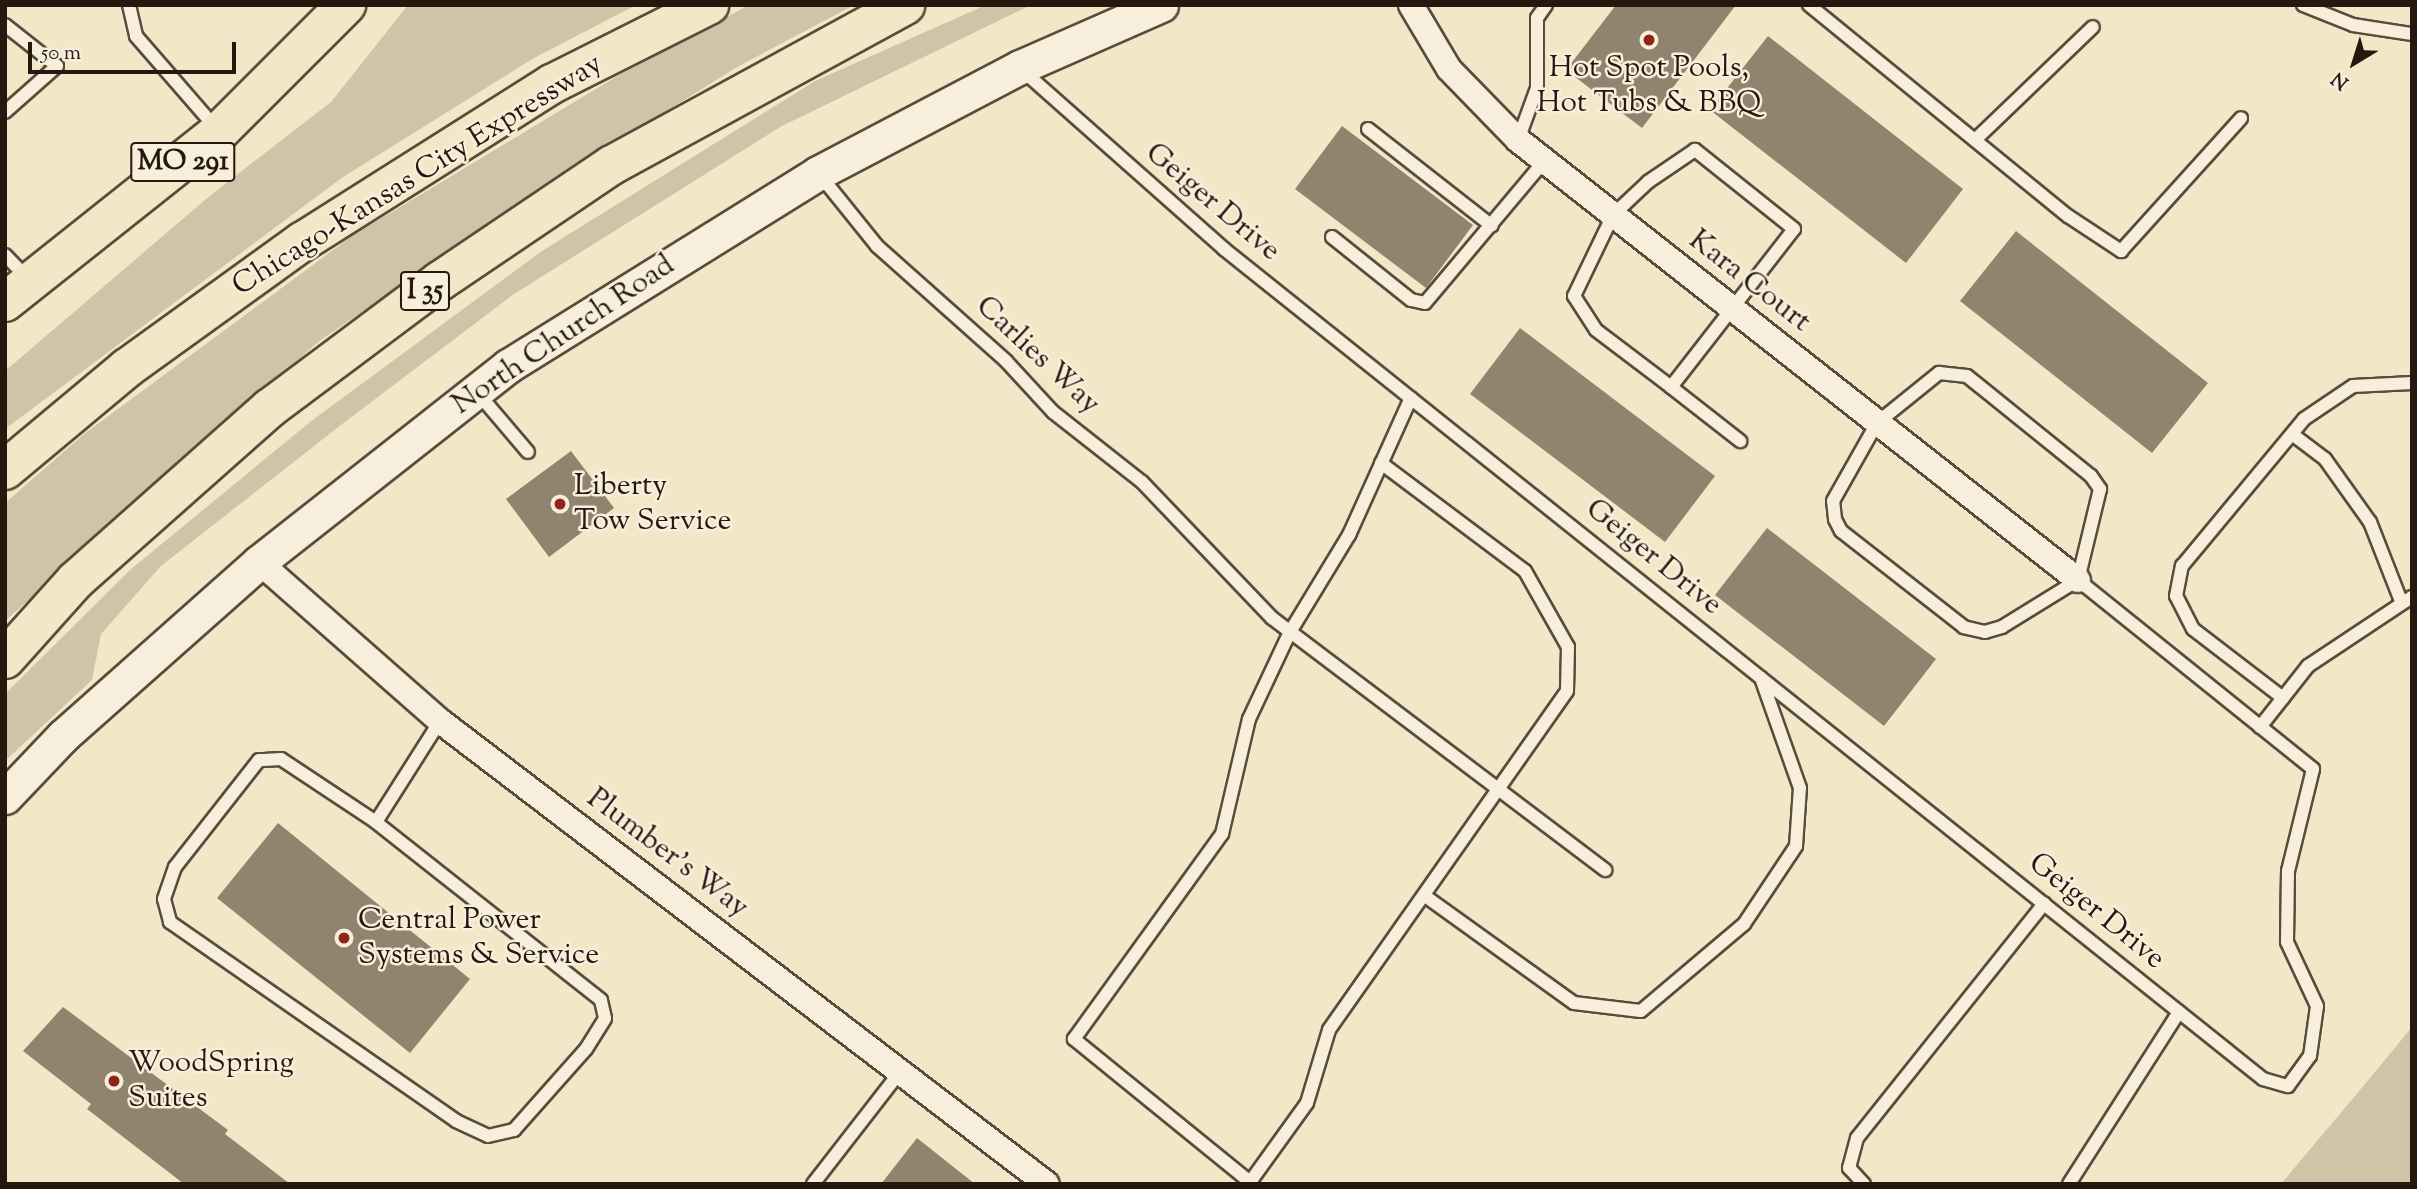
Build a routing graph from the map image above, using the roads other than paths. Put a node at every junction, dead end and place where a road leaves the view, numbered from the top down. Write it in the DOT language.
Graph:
graph roads {
  1 [pos="142,5"];
  2 [pos="346,5"];
  3 [pos="709,5"];
  4 [pos="905,5"];
  5 [pos="1161,5"];
  6 [pos="1411,5"];
  7 [pos="1546,5"];
  8 [pos="1809,5"];
  9 [pos="2303,5"];
  10 [pos="130,8"];
  11 [pos="5,25"];
  12 [pos="2093,27"];
  13 [pos="2412,34"];
  14 [pos="1020,67"];
  15 [pos="5,112"];
  16 [pos="2241,118"];
  17 [pos="1368,129"];
  18 [pos="219,132"];
  19 [pos="1975,140"];
  20 [pos="1518,141"];
  21 [pos="1544,161"];
  22 [pos="818,173"];
  23 [pos="1614,215"];
  24 [pos="1492,226"];
  25 [pos="1332,237"];
  26 [pos="13,279"];
  27 [pos="1732,309"];
  28 [pos="2412,383"];
  29 [pos="1671,387"];
  30 [pos="476,391"];
  31 [pos="1411,398"];
  32 [pos="1877,423"];
  33 [pos="2292,434"];
  34 [pos="1740,440"];
  35 [pos="528,452"];
  36 [pos="1381,463"];
  37 [pos="5,470"];
  38 [pos="258,562"];
  39 [pos="2078,580"];
  40 [pos="2406,599"];
  41 [pos="1290,632"];
  42 [pos="5,659"];
  43 [pos="1761,678"];
  44 [pos="2283,698"];
  45 [pos="440,721"];
  46 [pos="2260,727"];
  47 [pos="1500,790"];
  48 [pos="5,797"];
  49 [pos="376,822"];
  50 [pos="1605,870"];
  51 [pos="1425,896"];
  52 [pos="2044,904"];
  53 [pos="2179,1012"];
  54 [pos="900,1072"];
  55 [pos="813,1184"];
  56 [pos="1047,1184"];
  57 [pos="1864,1184"];
  58 [pos="2069,1184"];
  1 -- 10 [label="lane"];
  2 -- 18 [label="main road, MO 291"];
  3 -- 37 [label="main road, Chicago-Kansas City Expressway"];
  4 -- 42 [label="main road, I 35"];
  5 -- 14 [label="main road, North Church Road"];
  6 -- 20 [label="street, Kara Court"];
  7 -- 20 [label="lane"];
  8 -- 19 [label="lane"];
  9 -- 13 [label="lane"];
  10 -- 18 [label="lane"];
  11 -- 15 [label="lane"];
  12 -- 19 [label="lane"];
  14 -- 22 [label="main road, North Church Road"];
  14 -- 31 [label="lane, Geiger Drive"];
  16 -- 19 [label="lane"];
  17 -- 24 [label="lane"];
  18 -- 26 [label="main road, MO 291"];
  20 -- 21 [label="street, Kara Court"];
  21 -- 23 [label="street, Kara Court"];
  21 -- 24 [label="lane"];
  22 -- 30 [label="main road, North Church Road"];
  22 -- 41 [label="lane, Carlies Way"];
  23 -- 27 [label="street, Kara Court"];
  23 -- 27 [label="lane"];
  23 -- 29 [label="lane"];
  24 -- 25 [label="lane"];
  27 -- 29 [label="lane"];
  27 -- 32 [label="street, Kara Court"];
  28 -- 33 [label="lane"];
  29 -- 34 [label="lane"];
  30 -- 35 [label="lane"];
  30 -- 38 [label="main road, North Church Road"];
  31 -- 36 [label="lane"];
  31 -- 43 [label="lane, Geiger Drive"];
  32 -- 39 [label="street, Kara Court"];
  32 -- 39 [label="lane"];
  32 -- 39 [label="lane"];
  33 -- 40 [label="lane"];
  33 -- 44 [label="lane"];
  36 -- 41 [label="lane"];
  36 -- 47 [label="lane"];
  38 -- 45 [label="street, Plumber's Way"];
  38 -- 48 [label="main road, North Church Road"];
  39 -- 46 [label="lane"];
  40 -- 44 [label="lane"];
  41 -- 47 [label="lane, Carlies Way"];
  41 -- 51 [label="lane"];
  43 -- 51 [label="lane"];
  43 -- 52 [label="lane, Geiger Drive"];
  44 -- 46 [label="lane"];
  45 -- 49 [label="lane"];
  45 -- 54 [label="street, Plumber's Way"];
  46 -- 53 [label="lane, Geiger Drive"];
  47 -- 50 [label="lane, Carlies Way"];
  47 -- 51 [label="lane"];
  49 -- 49 [label="lane"];
  52 -- 53 [label="lane, Geiger Drive"];
  52 -- 57 [label="lane"];
  53 -- 58 [label="lane"];
  54 -- 55 [label="lane"];
  54 -- 56 [label="street, Plumber's Way"];
}
